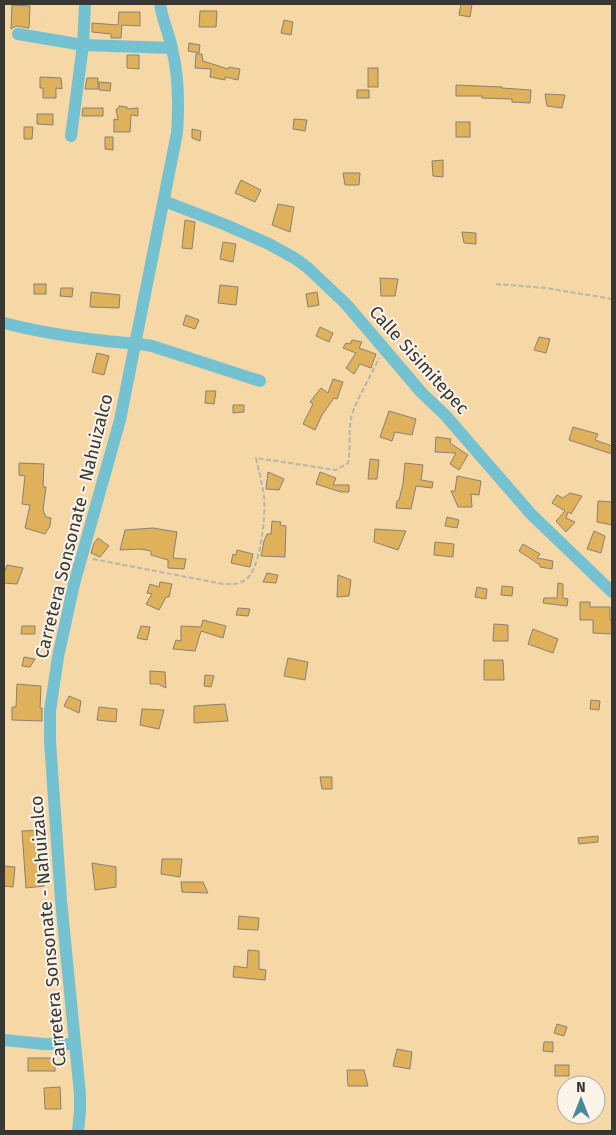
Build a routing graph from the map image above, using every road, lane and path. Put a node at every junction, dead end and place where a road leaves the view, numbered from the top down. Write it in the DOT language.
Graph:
graph roads {
  1 [pos="85,4"];
  2 [pos="160,4"];
  3 [pos="18,34"];
  4 [pos="83,45"];
  5 [pos="172,48"];
  6 [pos="71,136"];
  7 [pos="164,201"];
  8 [pos="496,284"];
  9 [pos="612,299"];
  10 [pos="4,323"];
  11 [pos="135,342"];
  12 [pos="384,348"];
  13 [pos="260,381"];
  14 [pos="81,557"];
  15 [pos="612,592"];
  16 [pos="4,1040"];
  17 [pos="75,1044"];
  18 [pos="78,1131"];
  1 -- 4 [label="street"];
  2 -- 5 [label="street, Carretera Sonsonate - Nahuizalco"];
  3 -- 4 [label="street"];
  4 -- 5 [label="street"];
  4 -- 6 [label="street"];
  5 -- 7 [label="street, Carretera Sonsonate - Nahuizalco"];
  7 -- 11 [label="street, Carretera Sonsonate - Nahuizalco"];
  7 -- 12 [label="street, Calle Sisimitepec"];
  8 -- 9 [label="path"];
  10 -- 11 [label="street"];
  11 -- 13 [label="street"];
  11 -- 14 [label="street, Carretera Sonsonate - Nahuizalco"];
  12 -- 14 [label="path"];
  12 -- 15 [label="street, Calle Sisimitepec"];
  14 -- 17 [label="street, Carretera Sonsonate - Nahuizalco"];
  16 -- 17 [label="street"];
  17 -- 18 [label="street, Carretera Sonsonate - Nahuizalco"];
}
